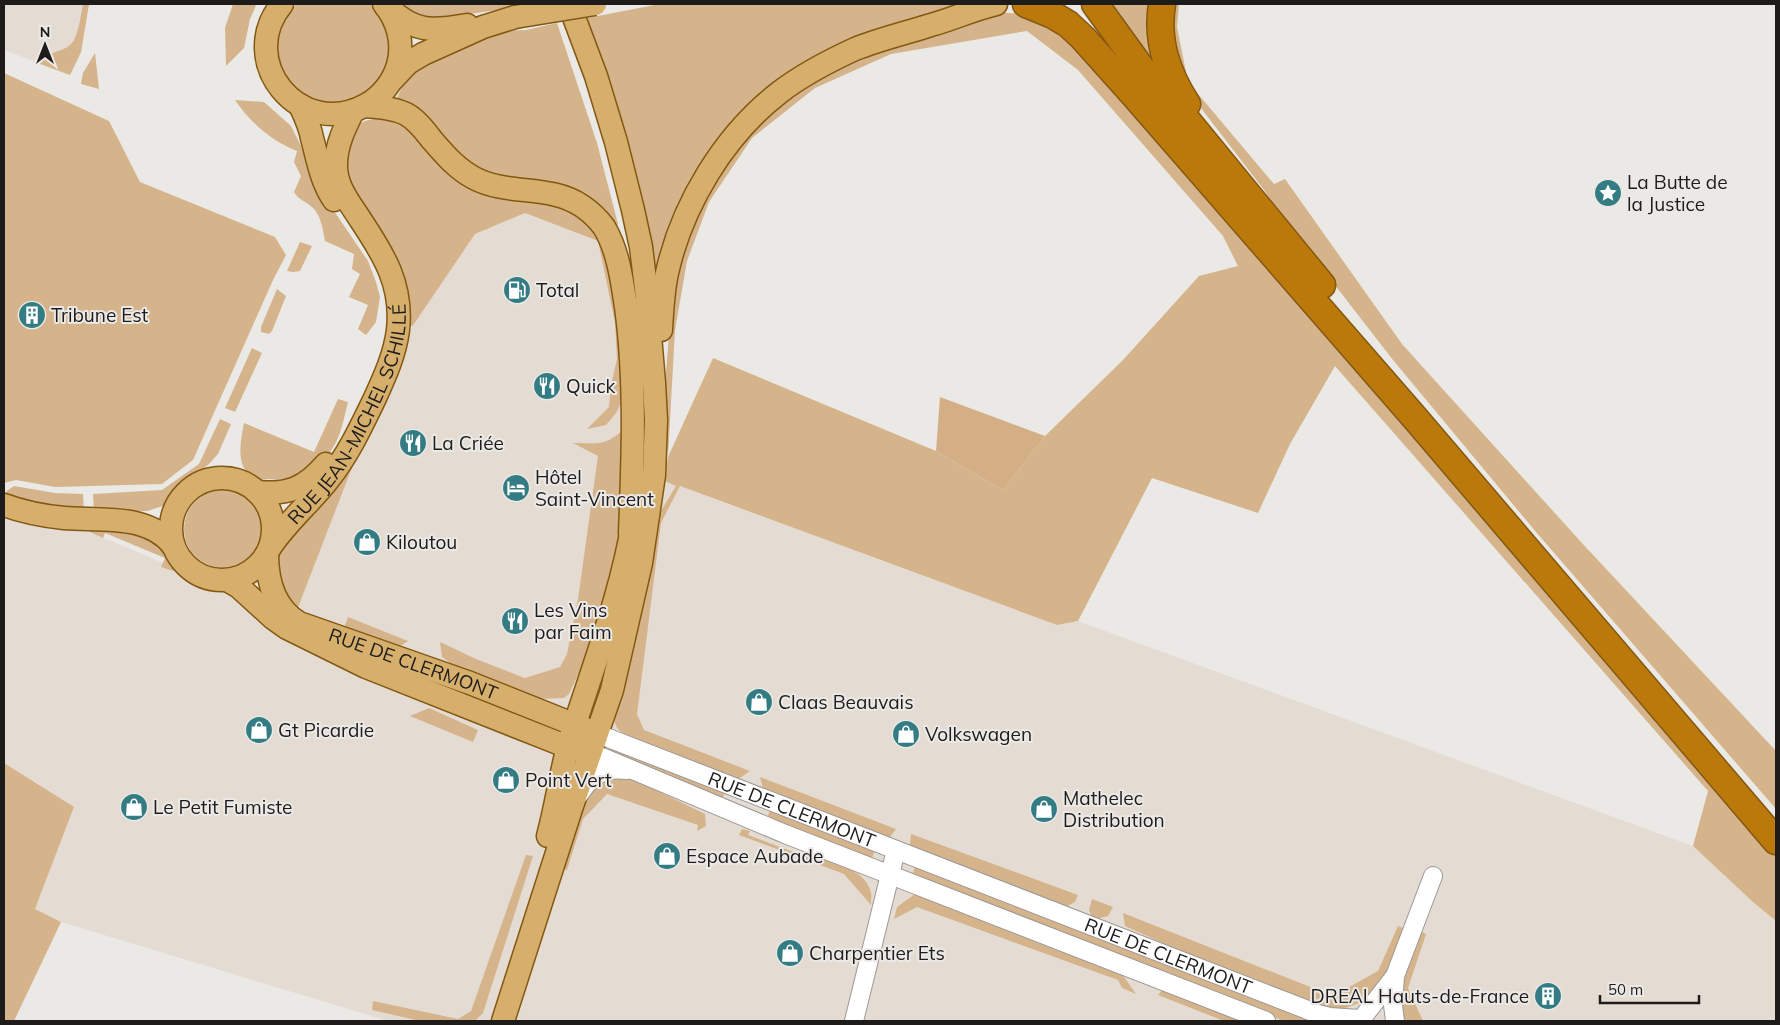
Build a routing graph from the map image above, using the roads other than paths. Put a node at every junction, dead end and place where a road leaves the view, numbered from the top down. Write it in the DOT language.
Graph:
graph roads {
  1 [pos="557,4"];
  2 [pos="568,4"];
  3 [pos="595,4"];
  4 [pos="996,4"];
  5 [pos="1014,4"];
  6 [pos="1026,4"];
  7 [pos="1095,4"];
  8 [pos="1162,4"];
  9 [pos="385,5"];
  10 [pos="275,8"];
  11 [pos="515,17"];
  12 [pos="388,84"];
  13 [pos="300,105"];
  14 [pos="359,108"];
  15 [pos="1232,174"];
  16 [pos="656,420"];
  17 [pos="257,492"];
  18 [pos="178,504"];
  19 [pos="4,505"];
  20 [pos="106,520"];
  21 [pos="629,541"];
  22 [pos="174,547"];
  23 [pos="268,550"];
  24 [pos="227,580"];
  25 [pos="592,672"];
  26 [pos="531,708"];
  27 [pos="575,725"];
  28 [pos="594,743"];
  29 [pos="568,747"];
  30 [pos="638,773"];
  31 [pos="749,793"];
  32 [pos="571,809"];
  33 [pos="736,814"];
  34 [pos="1776,827"];
  35 [pos="1776,841"];
  36 [pos="896,850"];
  37 [pos="889,875"];
  38 [pos="1433,876"];
  39 [pos="1395,976"];
  40 [pos="1359,1019"];
  41 [pos="489,1021"];
  42 [pos="503,1021"];
  43 [pos="854,1021"];
  44 [pos="1266,1021"];
  45 [pos="1393,1021"];
  1 -- 21 [label="main road"];
  2 -- 16 [label="main road"];
  3 -- 11 [label="main road, bridge"];
  4 -- 16 [label="main road"];
  5 -- 6 [label="main road"];
  6 -- 35 [label="highway"];
  7 -- 15 [label="highway"];
  8 -- 15 [label="highway"];
  9 -- 11 [label="main road"];
  9 -- 12 [label="main road"];
  10 -- 13 [label="main road"];
  11 -- 12 [label="main road"];
  12 -- 14 [label="main road"];
  13 -- 14 [label="main road"];
  13 -- 17 [label="main road, RUE JEAN-MICHEL SCHILLÉ"];
  14 -- 21 [label="main road"];
  14 -- 23 [label="main road, RUE JEAN-MICHEL SCHILLÉ"];
  15 -- 34 [label="highway"];
  16 -- 28 [label="main road"];
  17 -- 18 [label="main road"];
  17 -- 23 [label="main road"];
  18 -- 20 [label="main road"];
  18 -- 22 [label="main road"];
  19 -- 20 [label="main road"];
  20 -- 22 [label="main road"];
  21 -- 25 [label="main road"];
  22 -- 24 [label="main road"];
  23 -- 24 [label="main road"];
  23 -- 26 [label="main road, RUE DE CLERMONT"];
  24 -- 29 [label="main road, RUE DE CLERMONT"];
  25 -- 26 [label="main road"];
  25 -- 27 [label="main road"];
  26 -- 27 [label="main road, RUE DE CLERMONT"];
  27 -- 28 [label="main road, RUE DE CLERMONT"];
  27 -- 29 [label="main road"];
  28 -- 29 [label="main road, RUE DE CLERMONT"];
  28 -- 30 [label="street, RUE DE CLERMONT"];
  28 -- 31 [label="street, RUE DE CLERMONT"];
  28 -- 32 [label="main road"];
  29 -- 41 [label="main road"];
  30 -- 32 [label="street"];
  30 -- 33 [label="street, RUE DE CLERMONT"];
  31 -- 33 [label="street"];
  31 -- 36 [label="street, RUE DE CLERMONT"];
  32 -- 42 [label="main road"];
  33 -- 37 [label="street, RUE DE CLERMONT"];
  36 -- 37 [label="street"];
  36 -- 40 [label="street, RUE DE CLERMONT"];
  37 -- 43 [label="street"];
  37 -- 44 [label="street, RUE DE CLERMONT"];
  38 -- 39 [label="street"];
  39 -- 40 [label="street"];
  39 -- 45 [label="street"];
  40 -- 45 [label="street, RUE DE CLERMONT"];
}
